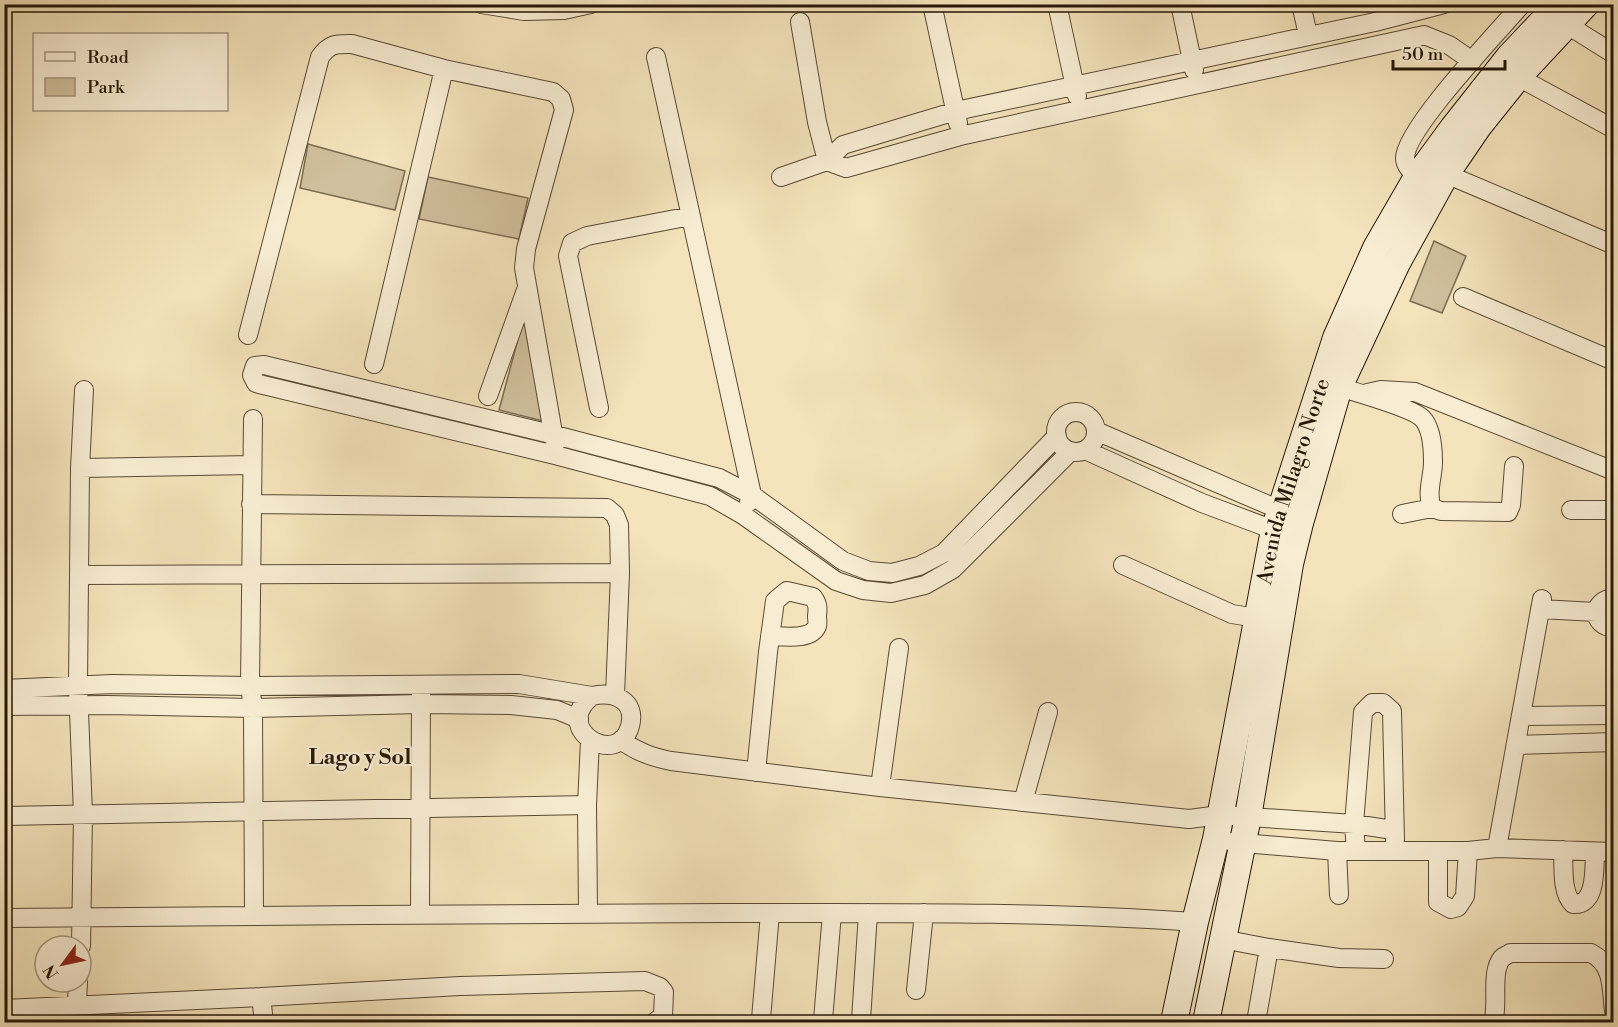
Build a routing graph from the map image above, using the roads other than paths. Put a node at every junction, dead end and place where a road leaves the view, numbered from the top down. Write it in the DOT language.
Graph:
graph roads {
  1 [pos="481,4"];
  2 [pos="591,4"];
  3 [pos="933,4"];
  4 [pos="1057,4"];
  5 [pos="1180,4"];
  6 [pos="1302,4"];
  7 [pos="1444,4"];
  8 [pos="1522,4"];
  9 [pos="1586,4"];
  10 [pos="1563,14"];
  11 [pos="800,22"];
  12 [pos="1375,22"];
  13 [pos="1308,35"];
  14 [pos="1378,45"];
  15 [pos="1614,54"];
  16 [pos="656,57"];
  17 [pos="1192,60"];
  18 [pos="1472,61"];
  19 [pos="444,69"];
  20 [pos="1518,77"];
  21 [pos="1075,85"];
  22 [pos="1196,85"];
  23 [pos="1080,110"];
  24 [pos="956,111"];
  25 [pos="1614,129"];
  26 [pos="960,136"];
  27 [pos="827,161"];
  28 [pos="1446,174"];
  29 [pos="781,177"];
  30 [pos="1417,177"];
  31 [pos="691,216"];
  32 [pos="1614,245"];
  33 [pos="527,288"];
  34 [pos="1463,297"];
  35 [pos="248,335"];
  36 [pos="1614,361"];
  37 [pos="374,364"];
  38 [pos="84,390"];
  39 [pos="1351,391"];
  40 [pos="488,396"];
  41 [pos="599,408"];
  42 [pos="253,418"];
  43 [pos="1096,430"];
  44 [pos="555,435"];
  45 [pos="1057,436"];
  46 [pos="1078,450"];
  47 [pos="555,455"];
  48 [pos="252,465"];
  49 [pos="1514,466"];
  50 [pos="80,468"];
  51 [pos="1614,471"];
  52 [pos="752,495"];
  53 [pos="251,504"];
  54 [pos="1432,508"];
  55 [pos="1571,510"];
  56 [pos="1614,510"];
  57 [pos="1402,514"];
  58 [pos="743,515"];
  59 [pos="1277,520"];
  60 [pos="1123,565"];
  61 [pos="251,573"];
  62 [pos="620,573"];
  63 [pos="79,575"];
  64 [pos="1614,598"];
  65 [pos="1596,612"];
  66 [pos="1256,618"];
  67 [pos="1614,628"];
  68 [pos="770,636"];
  69 [pos="899,648"];
  70 [pos="422,685"];
  71 [pos="78,686"];
  72 [pos="250,686"];
  73 [pos="4,689"];
  74 [pos="615,695"];
  75 [pos="592,696"];
  76 [pos="421,704"];
  77 [pos="4,706"];
  78 [pos="78,706"];
  79 [pos="253,708"];
  80 [pos="1048,712"];
  81 [pos="1614,715"];
  82 [pos="1522,716"];
  83 [pos="579,719"];
  84 [pos="590,740"];
  85 [pos="621,740"];
  86 [pos="1614,742"];
  87 [pos="1517,745"];
  88 [pos="756,772"];
  89 [pos="880,787"];
  90 [pos="1023,802"];
  91 [pos="587,805"];
  92 [pos="422,809"];
  93 [pos="254,812"];
  94 [pos="83,814"];
  95 [pos="4,816"];
  96 [pos="1248,817"];
  97 [pos="1354,824"];
  98 [pos="1218,827"];
  99 [pos="1393,830"];
  100 [pos="1241,843"];
  101 [pos="1497,848"];
  102 [pos="1563,850"];
  103 [pos="1337,851"];
  104 [pos="1396,851"];
  105 [pos="1438,851"];
  106 [pos="1468,851"];
  107 [pos="1356,852"];
  108 [pos="1604,852"];
  109 [pos="1339,895"];
  110 [pos="588,912"];
  111 [pos="770,913"];
  112 [pos="832,913"];
  113 [pos="868,913"];
  114 [pos="924,913"];
  115 [pos="420,914"];
  116 [pos="254,916"];
  117 [pos="4,918"];
  118 [pos="82,918"];
  119 [pos="1195,922"];
  120 [pos="81,934"];
  121 [pos="1222,939"];
  122 [pos="1269,948"];
  123 [pos="1384,959"];
  124 [pos="916,990"];
  125 [pos="1212,991"];
  126 [pos="77,994"];
  127 [pos="261,997"];
  128 [pos="4,1009"];
  129 [pos="1614,1011"];
  130 [pos="76,1014"];
  131 [pos="761,1019"];
  132 [pos="823,1020"];
  133 [pos="861,1020"];
  134 [pos="264,1023"];
  135 [pos="655,1023"];
  136 [pos="1174,1023"];
  137 [pos="1206,1023"];
  138 [pos="1220,1023"];
  139 [pos="1256,1023"];
  140 [pos="1493,1023"];
  1 -- 2 [label="street"];
  3 -- 24 [label="street"];
  4 -- 21 [label="street"];
  5 -- 17 [label="street"];
  6 -- 13 [label="street"];
  7 -- 12 [label="street"];
  8 -- 18 [label="street"];
  9 -- 10 [label="main road, Avenida Milagro Norte"];
  10 -- 15 [label="street"];
  10 -- 20 [label="main road, Avenida Milagro Norte"];
  10 -- 30 [label="main road, Avenida Milagro Norte"];
  11 -- 27 [label="street"];
  12 -- 13 [label="street"];
  12 -- 14 [label="street"];
  13 -- 17 [label="street"];
  14 -- 18 [label="street"];
  14 -- 22 [label="street"];
  16 -- 31 [label="street"];
  17 -- 21 [label="street"];
  17 -- 22 [label="street"];
  18 -- 30 [label="street"];
  19 -- 33 [label="street"];
  19 -- 35 [label="street"];
  19 -- 37 [label="street"];
  20 -- 25 [label="street"];
  20 -- 28 [label="main road, Avenida Milagro Norte"];
  21 -- 23 [label="street"];
  21 -- 24 [label="street"];
  22 -- 23 [label="street"];
  23 -- 26 [label="street"];
  24 -- 26 [label="street"];
  24 -- 27 [label="street"];
  26 -- 27 [label="street"];
  27 -- 29 [label="street"];
  28 -- 32 [label="street"];
  28 -- 39 [label="main road, Avenida Milagro Norte"];
  30 -- 59 [label="main road, Avenida Milagro Norte"];
  31 -- 41 [label="street"];
  31 -- 52 [label="street"];
  33 -- 40 [label="street"];
  33 -- 44 [label="street"];
  34 -- 36 [label="street"];
  38 -- 50 [label="street"];
  39 -- 51 [label="street"];
  39 -- 54 [label="street"];
  39 -- 96 [label="main road, Avenida Milagro Norte"];
  42 -- 48 [label="street"];
  43 -- 45 [label="street"];
  43 -- 46 [label="street"];
  43 -- 59 [label="street"];
  44 -- 47 [label="street"];
  44 -- 47 [label="street"];
  44 -- 52 [label="street"];
  45 -- 46 [label="street"];
  45 -- 52 [label="street"];
  46 -- 58 [label="street"];
  46 -- 59 [label="street"];
  47 -- 58 [label="street"];
  48 -- 50 [label="street"];
  48 -- 53 [label="street"];
  49 -- 54 [label="street"];
  50 -- 63 [label="street"];
  52 -- 58 [label="street"];
  53 -- 61 [label="street"];
  53 -- 62 [label="street"];
  54 -- 57 [label="street"];
  55 -- 56 [label="street"];
  59 -- 66 [label="main road, Avenida Milagro Norte"];
  60 -- 66 [label="street"];
  61 -- 62 [label="street"];
  61 -- 63 [label="street"];
  61 -- 72 [label="street"];
  62 -- 74 [label="street"];
  63 -- 71 [label="street"];
  64 -- 65 [label="street"];
  65 -- 67 [label="street"];
  65 -- 82 [label="street"];
  66 -- 98 [label="main road, Avenida Milagro Norte"];
  68 -- 88 [label="street"];
  69 -- 89 [label="street"];
  70 -- 72 [label="street"];
  70 -- 75 [label="street"];
  70 -- 76 [label="street"];
  71 -- 72 [label="street"];
  71 -- 73 [label="street"];
  71 -- 78 [label="street"];
  72 -- 79 [label="street"];
  74 -- 75 [label="street"];
  74 -- 85 [label="street"];
  75 -- 83 [label="street"];
  76 -- 79 [label="street"];
  76 -- 83 [label="street"];
  76 -- 92 [label="street"];
  77 -- 78 [label="street"];
  78 -- 79 [label="street"];
  78 -- 94 [label="street"];
  79 -- 93 [label="street"];
  80 -- 90 [label="street"];
  81 -- 82 [label="street"];
  82 -- 87 [label="street"];
  83 -- 84 [label="street"];
  84 -- 85 [label="street"];
  84 -- 91 [label="street"];
  85 -- 88 [label="street"];
  86 -- 87 [label="street"];
  87 -- 101 [label="street"];
  88 -- 89 [label="street"];
  89 -- 90 [label="street"];
  90 -- 98 [label="street"];
  91 -- 92 [label="street"];
  91 -- 110 [label="street"];
  92 -- 93 [label="street"];
  92 -- 115 [label="street"];
  93 -- 94 [label="street"];
  93 -- 116 [label="street"];
  94 -- 95 [label="street"];
  94 -- 118 [label="street"];
  96 -- 97 [label="street"];
  96 -- 98 [label="street"];
  96 -- 100 [label="main road, Avenida Milagro Norte"];
  97 -- 99 [label="street"];
  97 -- 99 [label="street"];
  97 -- 107 [label="street"];
  98 -- 100 [label="street"];
  98 -- 119 [label="main road, Avenida Milagro Norte"];
  99 -- 104 [label="street"];
  100 -- 103 [label="street"];
  100 -- 121 [label="main road, Avenida Milagro Norte"];
  101 -- 102 [label="street"];
  101 -- 106 [label="street"];
  102 -- 108 [label="street"];
  102 -- 108 [label="street"];
  103 -- 107 [label="street"];
  103 -- 109 [label="street"];
  104 -- 105 [label="street"];
  104 -- 107 [label="street"];
  105 -- 106 [label="street"];
  105 -- 106 [label="street"];
  110 -- 111 [label="street"];
  110 -- 115 [label="street"];
  111 -- 112 [label="street"];
  111 -- 131 [label="street"];
  112 -- 113 [label="street"];
  112 -- 132 [label="street"];
  113 -- 114 [label="street"];
  113 -- 133 [label="street"];
  114 -- 119 [label="street"];
  114 -- 124 [label="street"];
  115 -- 116 [label="street"];
  116 -- 118 [label="street"];
  117 -- 118 [label="street"];
  118 -- 120 [label="street"];
  119 -- 136 [label="main road, Avenida Milagro Norte"];
  121 -- 122 [label="street"];
  121 -- 125 [label="main road, Avenida Milagro Norte"];
  122 -- 123 [label="street"];
  122 -- 139 [label="street"];
  125 -- 137 [label="main road, Avenida Milagro Norte"];
  125 -- 138 [label="street"];
  126 -- 130 [label="street"];
  127 -- 130 [label="street"];
  127 -- 134 [label="street"];
  127 -- 135 [label="street"];
  128 -- 130 [label="street"];
  129 -- 140 [label="street"];
}
